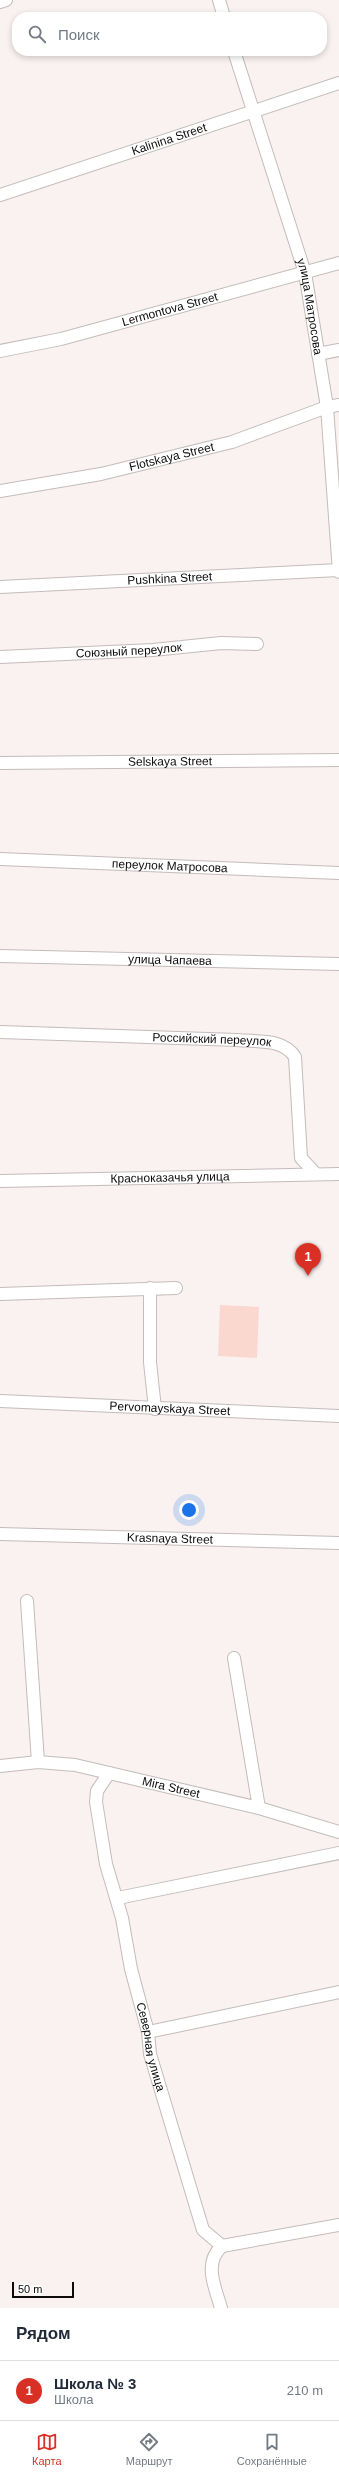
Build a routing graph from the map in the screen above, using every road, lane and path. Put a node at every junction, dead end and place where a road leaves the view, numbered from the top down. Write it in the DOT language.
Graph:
graph roads {
  1 [pos="6,0"];
  2 [pos="218,0"];
  3 [pos="0,2"];
  4 [pos="222,12"];
  5 [pos="236,56"];
  6 [pos="339,83"];
  7 [pos="253,112"];
  8 [pos="0,195"];
  9 [pos="339,264"];
  10 [pos="305,273"];
  11 [pos="339,350"];
  12 [pos="0,351"];
  13 [pos="318,354"];
  14 [pos="333,406"];
  15 [pos="335,464"];
  16 [pos="0,491"];
  17 [pos="339,570"];
  18 [pos="0,587"];
  19 [pos="257,644"];
  20 [pos="0,657"];
  21 [pos="339,760"];
  22 [pos="0,763"];
  23 [pos="0,859"];
  24 [pos="339,873"];
  25 [pos="0,956"];
  26 [pos="339,964"];
  27 [pos="0,1032"];
  28 [pos="316,1174"];
  29 [pos="339,1174"];
  30 [pos="0,1181"];
  31 [pos="150,1288"];
  32 [pos="176,1288"];
  33 [pos="0,1294"];
  34 [pos="0,1401"];
  35 [pos="155,1409"];
  36 [pos="339,1416"];
  37 [pos="0,1534"];
  38 [pos="339,1543"];
  39 [pos="27,1601"];
  40 [pos="234,1658"];
  41 [pos="38,1762"];
  42 [pos="0,1766"];
  43 [pos="109,1773"];
  44 [pos="259,1808"];
  45 [pos="339,1832"];
  46 [pos="339,1853"];
  47 [pos="118,1898"];
  48 [pos="339,1992"];
  49 [pos="148,2032"];
  50 [pos="339,2225"];
  51 [pos="222,2246"];
  52 [pos="221,2308"];
  1 -- 3 [label="street"];
  2 -- 4 [label="street"];
  5 -- 7 [label="street, улица Матросова"];
  6 -- 7 [label="street, Kalinina Street"];
  7 -- 8 [label="street, Kalinina Street"];
  7 -- 10 [label="street, улица Матросова"];
  9 -- 10 [label="street, Lermontova Street"];
  10 -- 12 [label="street, Lermontova Street"];
  10 -- 13 [label="street, улица Матросова"];
  11 -- 13 [label="street"];
  13 -- 14 [label="street, улица Матросова"];
  14 -- 15 [label="street, улица Матросова"];
  14 -- 16 [label="street, Flotskaya Street"];
  15 -- 17 [label="street, улица Матросова"];
  17 -- 18 [label="street, Pushkina Street"];
  19 -- 20 [label="street, Союзный переулок"];
  21 -- 22 [label="street, Selskaya Street"];
  23 -- 24 [label="street, переулок Матросова"];
  25 -- 26 [label="street, улица Чапаева"];
  27 -- 28 [label="street, Российский переулок"];
  28 -- 29 [label="street, Красноказачья улица"];
  28 -- 30 [label="street, Красноказачья улица"];
  31 -- 32 [label="street"];
  31 -- 33 [label="street"];
  31 -- 35 [label="street"];
  34 -- 35 [label="street, Pervomayskaya Street"];
  35 -- 36 [label="street, Pervomayskaya Street"];
  37 -- 38 [label="street, Krasnaya Street"];
  39 -- 41 [label="street"];
  40 -- 44 [label="street"];
  41 -- 42 [label="street, Mira Street"];
  41 -- 43 [label="street, Mira Street"];
  43 -- 44 [label="street, Mira Street"];
  43 -- 47 [label="street, Северная улица"];
  44 -- 45 [label="street, Mira Street"];
  46 -- 47 [label="street"];
  47 -- 49 [label="street, Северная улица"];
  48 -- 49 [label="street"];
  49 -- 51 [label="street, Северная улица"];
  50 -- 51 [label="street"];
  51 -- 52 [label="street"];
}
